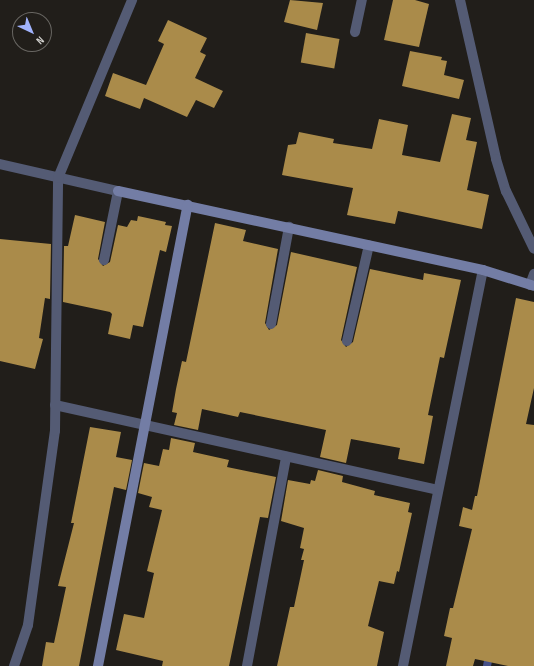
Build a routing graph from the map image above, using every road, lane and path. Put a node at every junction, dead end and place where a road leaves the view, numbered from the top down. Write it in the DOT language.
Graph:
graph roads {
  1 [pos="132,0"];
  2 [pos="362,0"];
  3 [pos="460,0"];
  4 [pos="355,32"];
  5 [pos="0,164"];
  6 [pos="58,178"];
  7 [pos="118,191"];
  8 [pos="188,205"];
  9 [pos="289,227"];
  10 [pos="369,245"];
  11 [pos="534,249"];
  12 [pos="104,260"];
  13 [pos="484,270"];
  14 [pos="534,274"];
  15 [pos="532,285"];
  16 [pos="271,324"];
  17 [pos="347,341"];
  18 [pos="56,405"];
  19 [pos="145,423"];
  20 [pos="286,457"];
  21 [pos="438,490"];
  22 [pos="14,666"];
  23 [pos="98,666"];
  24 [pos="247,666"];
  25 [pos="403,666"];
  1 -- 6 [label="street"];
  2 -- 4 [label="street"];
  3 -- 11 [label="street"];
  5 -- 6 [label="street"];
  6 -- 7 [label="street"];
  6 -- 18 [label="street"];
  7 -- 8 [label="street"];
  7 -- 12 [label="street"];
  8 -- 9 [label="street"];
  8 -- 19 [label="street"];
  9 -- 10 [label="street"];
  9 -- 16 [label="street"];
  10 -- 13 [label="street"];
  10 -- 17 [label="street"];
  13 -- 15 [label="street"];
  13 -- 21 [label="street"];
  14 -- 15 [label="street"];
  18 -- 19 [label="street"];
  18 -- 22 [label="street"];
  19 -- 20 [label="street"];
  19 -- 23 [label="street"];
  20 -- 21 [label="street"];
  20 -- 24 [label="street"];
  21 -- 25 [label="street"];
}
